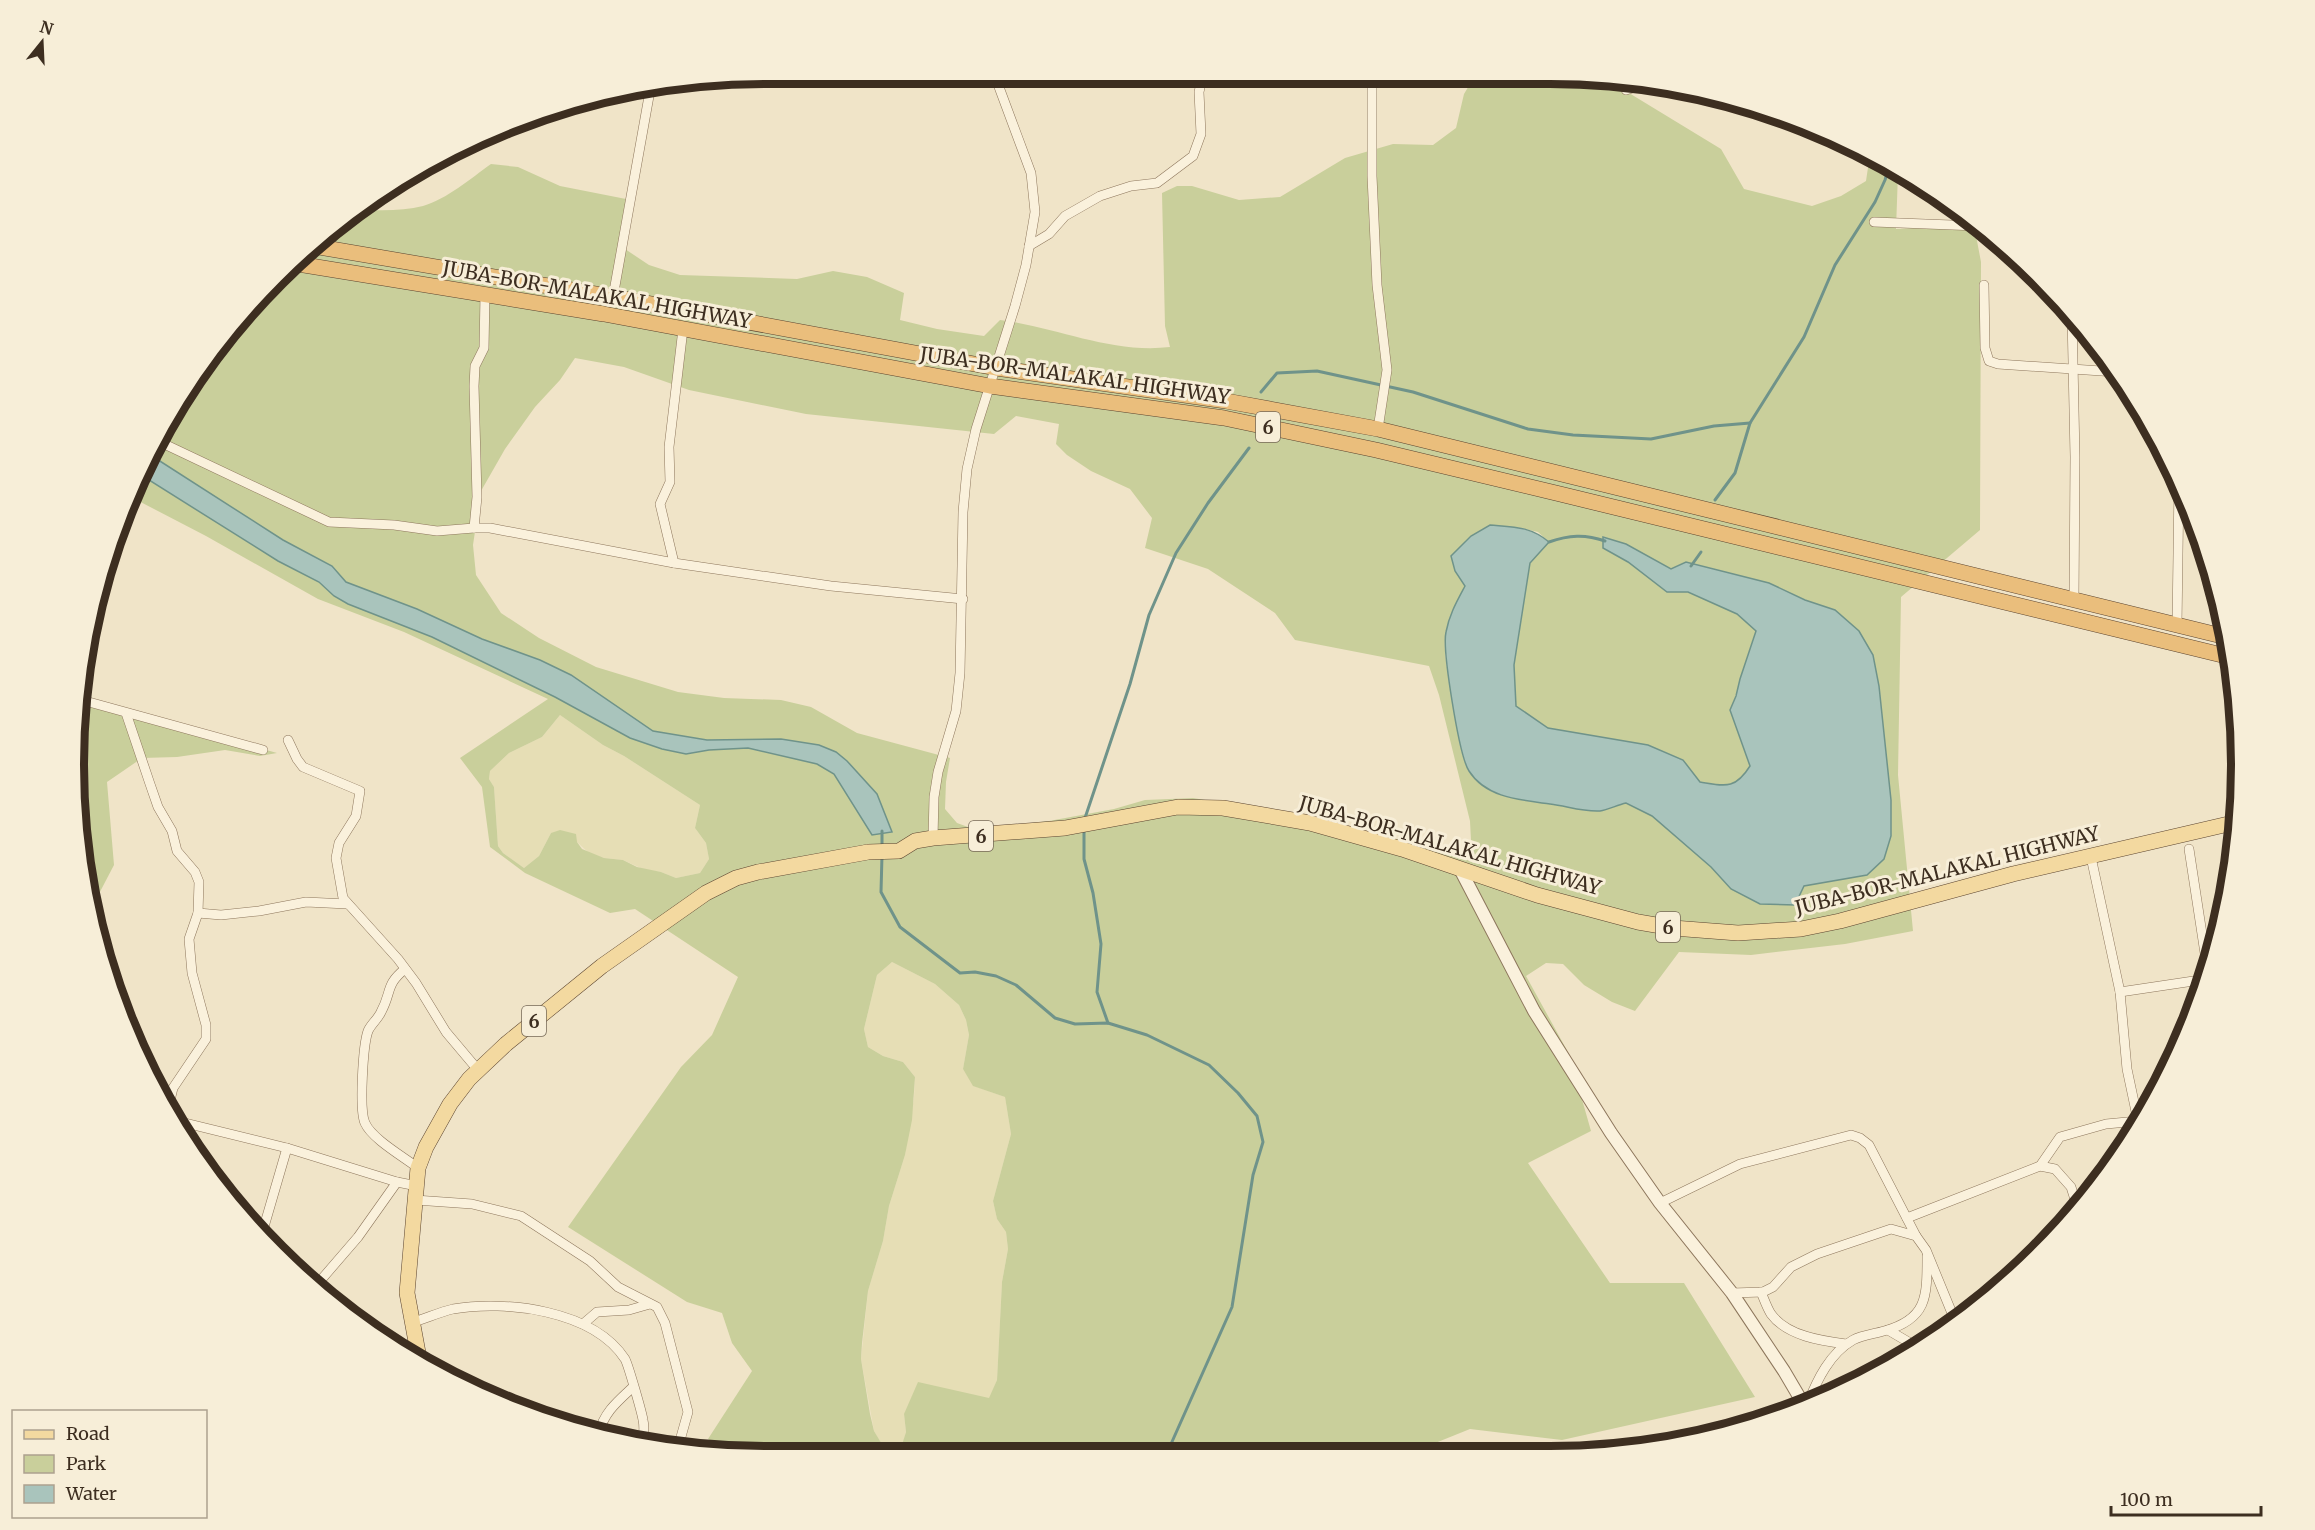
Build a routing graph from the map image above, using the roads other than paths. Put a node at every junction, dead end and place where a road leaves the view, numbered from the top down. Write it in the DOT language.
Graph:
graph roads {
  1 [pos="998,84"];
  2 [pos="1201,84"];
  3 [pos="1372,84"];
  4 [pos="1629,89"];
  5 [pos="1626,90"];
  6 [pos="650,94"];
  7 [pos="1874,222"];
  8 [pos="1966,226"];
  9 [pos="1029,246"];
  10 [pos="323,248"];
  11 [pos="303,265"];
  12 [pos="1984,285"];
  13 [pos="485,295"];
  14 [pos="613,297"];
  15 [pos="2072,328"];
  16 [pos="683,329"];
  17 [pos="996,368"];
  18 [pos="2072,369"];
  19 [pos="2105,371"];
  20 [pos="990,386"];
  21 [pos="1378,429"];
  22 [pos="165,443"];
  23 [pos="2179,503"];
  24 [pos="474,528"];
  25 [pos="674,563"];
  26 [pos="963,599"];
  27 [pos="2074,600"];
  28 [pos="2177,626"];
  29 [pos="2219,636"];
  30 [pos="2222,655"];
  31 [pos="87,701"];
  32 [pos="126,712"];
  33 [pos="288,740"];
  34 [pos="264,750"];
  35 [pos="2228,824"];
  36 [pos="933,838"];
  37 [pos="2189,849"];
  38 [pos="2091,857"];
  39 [pos="1460,869"];
  40 [pos="347,904"];
  41 [pos="198,913"];
  42 [pos="2205,952"];
  43 [pos="405,969"];
  44 [pos="2196,981"];
  45 [pos="2120,992"];
  46 [pos="478,1070"];
  47 [pos="171,1098"];
  48 [pos="2137,1110"];
  49 [pos="2130,1122"];
  50 [pos="186,1123"];
  51 [pos="287,1148"];
  52 [pos="2040,1166"];
  53 [pos="418,1168"];
  54 [pos="396,1182"];
  55 [pos="416,1193"];
  56 [pos="2075,1199"];
  57 [pos="1660,1203"];
  58 [pos="1907,1218"];
  59 [pos="264,1226"];
  60 [pos="1916,1236"];
  61 [pos="1926,1250"];
  62 [pos="320,1281"];
  63 [pos="1761,1292"];
  64 [pos="1732,1293"];
  65 [pos="650,1304"];
  66 [pos="1952,1314"];
  67 [pos="414,1322"];
  68 [pos="583,1324"];
  69 [pos="1888,1330"];
  70 [pos="1910,1343"];
  71 [pos="1846,1344"];
  72 [pos="418,1351"];
  73 [pos="633,1387"];
  74 [pos="1810,1394"];
  75 [pos="1802,1398"];
  76 [pos="601,1426"];
  77 [pos="643,1435"];
  78 [pos="680,1440"];
  1 -- 9 [label="street"];
  2 -- 9 [label="street"];
  3 -- 21 [label="street"];
  4 -- 5 [label="street"];
  6 -- 14 [label="street"];
  7 -- 8 [label="street"];
  9 -- 17 [label="street"];
  10 -- 14 [label="highway, JUBA-BOR-MALAKAL HIGHWAY / 6"];
  11 -- 13 [label="highway, JUBA-BOR-MALAKAL HIGHWAY / 6"];
  12 -- 18 [label="street"];
  13 -- 16 [label="highway, JUBA-BOR-MALAKAL HIGHWAY / 6"];
  13 -- 24 [label="street"];
  14 -- 17 [label="highway, JUBA-BOR-MALAKAL HIGHWAY / 6"];
  15 -- 18 [label="street"];
  16 -- 20 [label="highway, JUBA-BOR-MALAKAL HIGHWAY / 6"];
  16 -- 25 [label="street"];
  17 -- 20 [label="street"];
  17 -- 21 [label="highway, JUBA-BOR-MALAKAL HIGHWAY / 6"];
  18 -- 19 [label="street"];
  18 -- 27 [label="street"];
  20 -- 26 [label="street"];
  20 -- 30 [label="highway, JUBA-BOR-MALAKAL HIGHWAY / 6"];
  21 -- 27 [label="highway, JUBA-BOR-MALAKAL HIGHWAY / 6"];
  22 -- 24 [label="street"];
  23 -- 28 [label="street"];
  24 -- 25 [label="street"];
  25 -- 26 [label="street"];
  26 -- 36 [label="street"];
  27 -- 28 [label="highway, JUBA-BOR-MALAKAL HIGHWAY / 6"];
  28 -- 29 [label="highway, JUBA-BOR-MALAKAL HIGHWAY / 6"];
  31 -- 32 [label="street"];
  32 -- 34 [label="street"];
  32 -- 41 [label="street"];
  33 -- 40 [label="street"];
  35 -- 38 [label="main road, JUBA-BOR-MALAKAL HIGHWAY / 6"];
  36 -- 39 [label="main road, JUBA-BOR-MALAKAL HIGHWAY / 6"];
  36 -- 46 [label="main road, JUBA-BOR-MALAKAL HIGHWAY / 6"];
  37 -- 42 [label="street"];
  38 -- 39 [label="main road, JUBA-BOR-MALAKAL HIGHWAY / 6"];
  38 -- 45 [label="street"];
  39 -- 57 [label="street"];
  40 -- 41 [label="street"];
  40 -- 43 [label="street"];
  41 -- 47 [label="street"];
  43 -- 46 [label="street"];
  43 -- 53 [label="street"];
  44 -- 45 [label="street"];
  45 -- 48 [label="street"];
  46 -- 53 [label="main road, JUBA-BOR-MALAKAL HIGHWAY / 6"];
  49 -- 52 [label="street"];
  50 -- 51 [label="street"];
  51 -- 54 [label="street"];
  51 -- 59 [label="street"];
  52 -- 56 [label="street"];
  52 -- 58 [label="street"];
  53 -- 55 [label="main road, JUBA-BOR-MALAKAL HIGHWAY / 6"];
  54 -- 55 [label="street"];
  54 -- 62 [label="street"];
  55 -- 65 [label="street"];
  55 -- 67 [label="main road, JUBA-BOR-MALAKAL HIGHWAY / 6"];
  57 -- 58 [label="street"];
  57 -- 64 [label="street"];
  58 -- 60 [label="street"];
  60 -- 61 [label="street"];
  60 -- 63 [label="street"];
  61 -- 66 [label="street"];
  61 -- 69 [label="street"];
  63 -- 64 [label="street"];
  63 -- 71 [label="street"];
  64 -- 75 [label="street"];
  65 -- 68 [label="street"];
  65 -- 78 [label="street"];
  67 -- 68 [label="street"];
  67 -- 72 [label="main road, JUBA-BOR-MALAKAL HIGHWAY / 6"];
  68 -- 73 [label="street"];
  69 -- 70 [label="street"];
  69 -- 71 [label="street"];
  71 -- 74 [label="street"];
  73 -- 76 [label="street"];
  73 -- 77 [label="street"];
}
